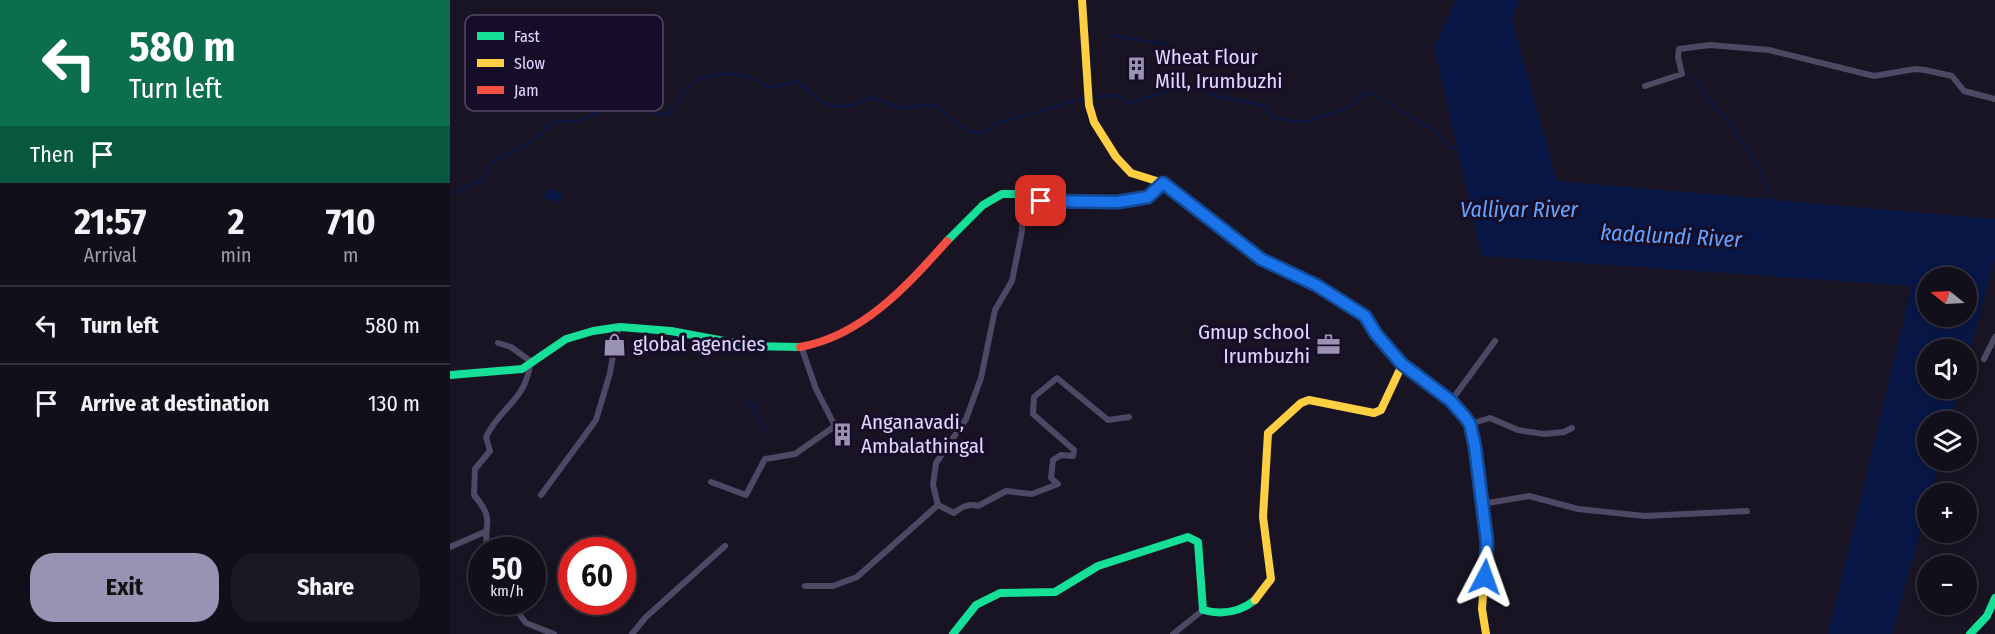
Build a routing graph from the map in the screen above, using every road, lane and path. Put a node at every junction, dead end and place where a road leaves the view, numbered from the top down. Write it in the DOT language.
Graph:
graph roads {
  1 [pos="1082,0"];
  2 [pos="1645,86"];
  3 [pos="1995,99"];
  4 [pos="1163,183"];
  5 [pos="1022,194"];
  6 [pos="618,327"];
  7 [pos="1995,337"];
  8 [pos="1495,342"];
  9 [pos="498,343"];
  10 [pos="801,346"];
  11 [pos="1984,359"];
  12 [pos="531,364"];
  13 [pos="1402,364"];
  14 [pos="450,375"];
  15 [pos="1451,401"];
  16 [pos="1130,417"];
  17 [pos="1470,424"];
  18 [pos="1572,428"];
  19 [pos="711,482"];
  20 [pos="541,495"];
  21 [pos="1482,504"];
  22 [pos="938,506"];
  23 [pos="1747,511"];
  24 [pos="487,531"];
  25 [pos="487,537"];
  26 [pos="725,546"];
  27 [pos="450,547"];
  28 [pos="805,586"];
  29 [pos="1995,598"];
  30 [pos="1203,610"];
  31 [pos="520,615"];
  32 [pos="555,634"];
  33 [pos="632,634"];
  34 [pos="953,634"];
  35 [pos="1173,634"];
  36 [pos="1486,634"];
  37 [pos="1970,634"];
  1 -- 4 [label="main road"];
  2 -- 3 [label="street"];
  4 -- 5 [label="main road"];
  4 -- 13 [label="main road"];
  5 -- 10 [label="main road"];
  5 -- 22 [label="street"];
  6 -- 10 [label="main road"];
  6 -- 12 [label="main road"];
  6 -- 20 [label="street"];
  7 -- 11 [label="street"];
  8 -- 15 [label="street"];
  9 -- 12 [label="street"];
  10 -- 19 [label="street"];
  12 -- 14 [label="main road"];
  12 -- 24 [label="street"];
  13 -- 15 [label="main road"];
  13 -- 30 [label="main road"];
  15 -- 17 [label="main road"];
  16 -- 22 [label="street"];
  17 -- 18 [label="street"];
  17 -- 21 [label="main road"];
  21 -- 23 [label="street"];
  21 -- 36 [label="main road"];
  22 -- 28 [label="street"];
  24 -- 25 [label="street"];
  24 -- 27 [label="street"];
  26 -- 33 [label="street"];
  29 -- 37 [label="main road"];
  30 -- 34 [label="main road"];
  30 -- 35 [label="street"];
  31 -- 32 [label="street"];
}
